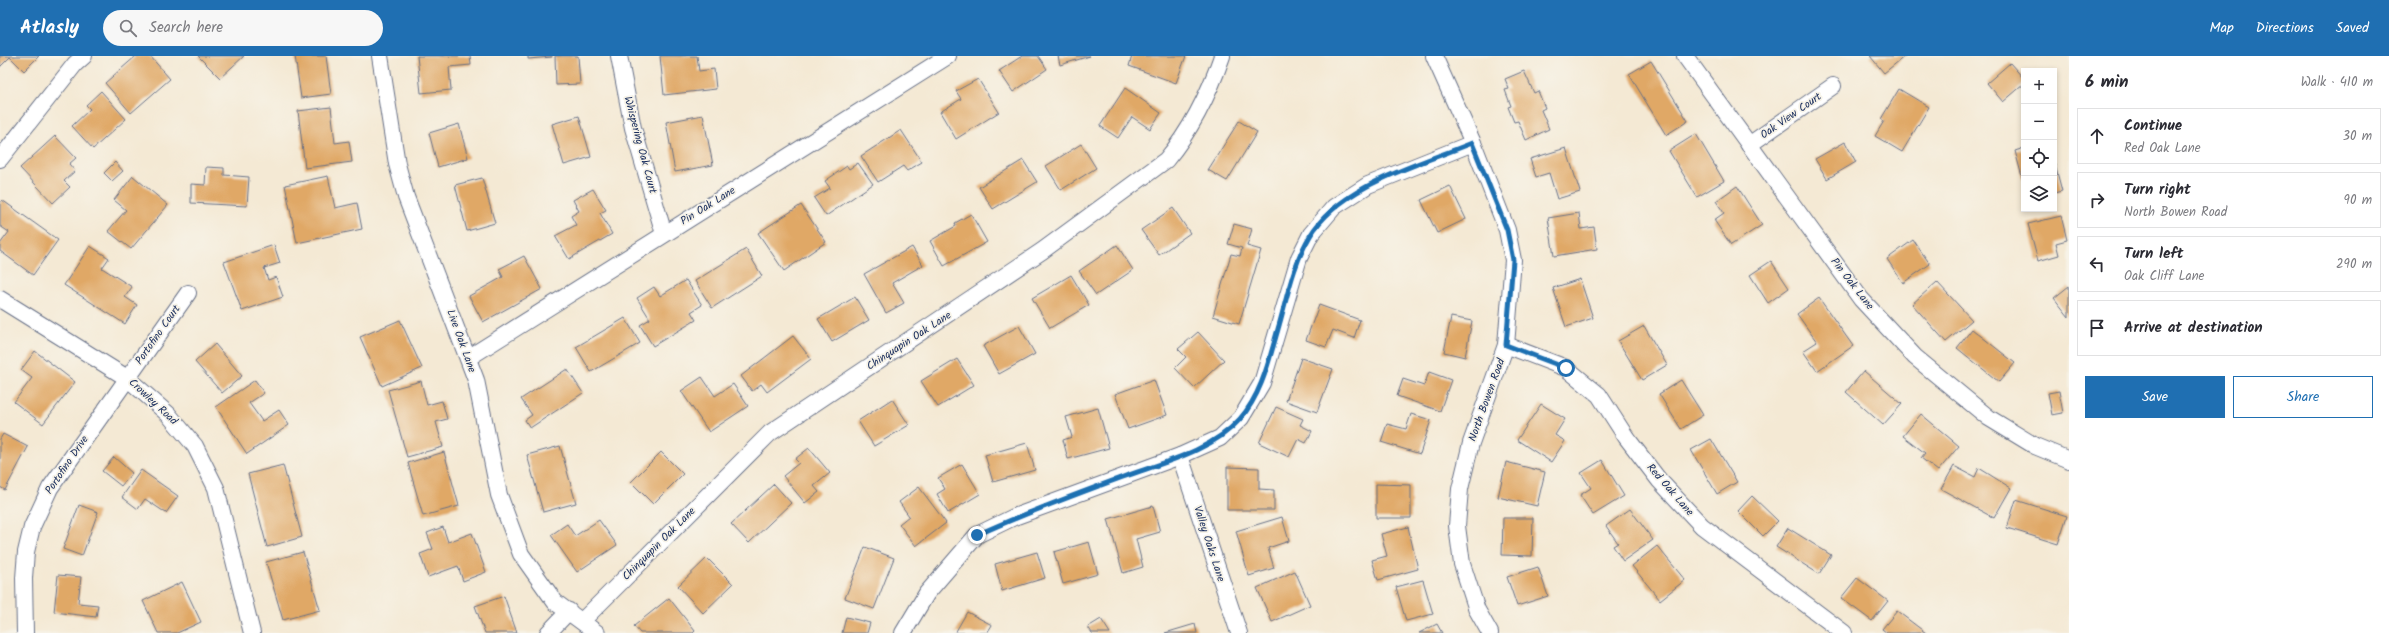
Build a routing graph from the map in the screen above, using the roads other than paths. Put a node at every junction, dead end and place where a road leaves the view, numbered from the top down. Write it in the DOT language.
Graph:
graph roads {
  1 [pos="84,56"];
  2 [pos="380,56"];
  3 [pos="619,56"];
  4 [pos="948,56"];
  5 [pos="1222,56"];
  6 [pos="1434,56"];
  7 [pos="1685,56"];
  8 [pos="1833,86"];
  9 [pos="1472,143"];
  10 [pos="1749,145"];
  11 [pos="0,159"];
  12 [pos="664,234"];
  13 [pos="188,293"];
  14 [pos="0,299"];
  15 [pos="1506,345"];
  16 [pos="468,358"];
  17 [pos="127,378"];
  18 [pos="1180,456"];
  19 [pos="2069,460"];
  20 [pos="569,611"];
  21 [pos="582,621"];
  22 [pos="25,633"];
  23 [pos="252,633"];
  24 [pos="548,633"];
  25 [pos="597,633"];
  26 [pos="903,633"];
  27 [pos="1239,633"];
  28 [pos="1490,633"];
  29 [pos="1844,633"];
  1 -- 11 [label="street"];
  2 -- 16 [label="street, Live Oak Lane"];
  3 -- 12 [label="street, Whispering Oak Court"];
  4 -- 12 [label="street, Pin Oak Lane"];
  5 -- 21 [label="street, Chinquapin Oak Lane"];
  6 -- 9 [label="street, North Bowen Road"];
  7 -- 10 [label="street, Pin Oak Lane"];
  8 -- 10 [label="street, Oak View Court"];
  9 -- 15 [label="street, North Bowen Road"];
  9 -- 18 [label="street"];
  10 -- 19 [label="street, Pin Oak Lane"];
  12 -- 16 [label="street, Pin Oak Lane"];
  13 -- 17 [label="street, Portofino Court"];
  14 -- 17 [label="street, Crowley Road"];
  15 -- 28 [label="street, North Bowen Road"];
  15 -- 29 [label="street, Red Oak Lane"];
  16 -- 20 [label="street, Live Oak Lane"];
  17 -- 22 [label="street, Portofino Drive"];
  17 -- 23 [label="street, Crowley Road"];
  18 -- 26 [label="street"];
  18 -- 27 [label="street, Valley Oaks Lane"];
  20 -- 21 [label="street, Live Oak Lane"];
  20 -- 24 [label="street"];
  21 -- 25 [label="street, Live Oak Lane"];
}
